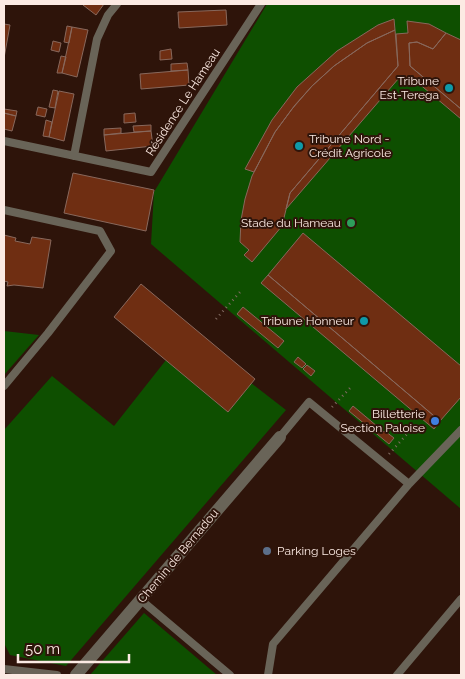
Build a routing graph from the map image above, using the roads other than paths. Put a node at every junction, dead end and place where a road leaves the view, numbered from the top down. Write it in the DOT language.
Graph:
graph roads {
  1 [pos="117,4"];
  2 [pos="261,4"];
  3 [pos="4,140"];
  4 [pos="74,156"];
  5 [pos="4,210"];
  6 [pos="4,386"];
  7 [pos="461,430"];
  8 [pos="280,437"];
  9 [pos="409,484"];
  10 [pos="461,599"];
  11 [pos="141,600"];
  12 [pos="4,669"];
  13 [pos="57,675"];
  14 [pos="76,675"];
  15 [pos="230,675"];
  16 [pos="268,675"];
  17 [pos="397,675"];
  1 -- 4 [label="lane"];
  2 -- 4 [label="lane, Résidence Le Hameau"];
  3 -- 4 [label="lane, Résidence Le Hameau"];
  5 -- 6 [label="lane"];
  7 -- 9 [label="lane"];
  8 -- 9 [label="lane"];
  8 -- 11 [label="street, Chemin de Bernadou"];
  9 -- 16 [label="lane"];
  10 -- 17 [label="lane"];
  11 -- 14 [label="street, Chemin de Bernadou"];
  11 -- 15 [label="lane"];
  12 -- 13 [label="lane"];
}
